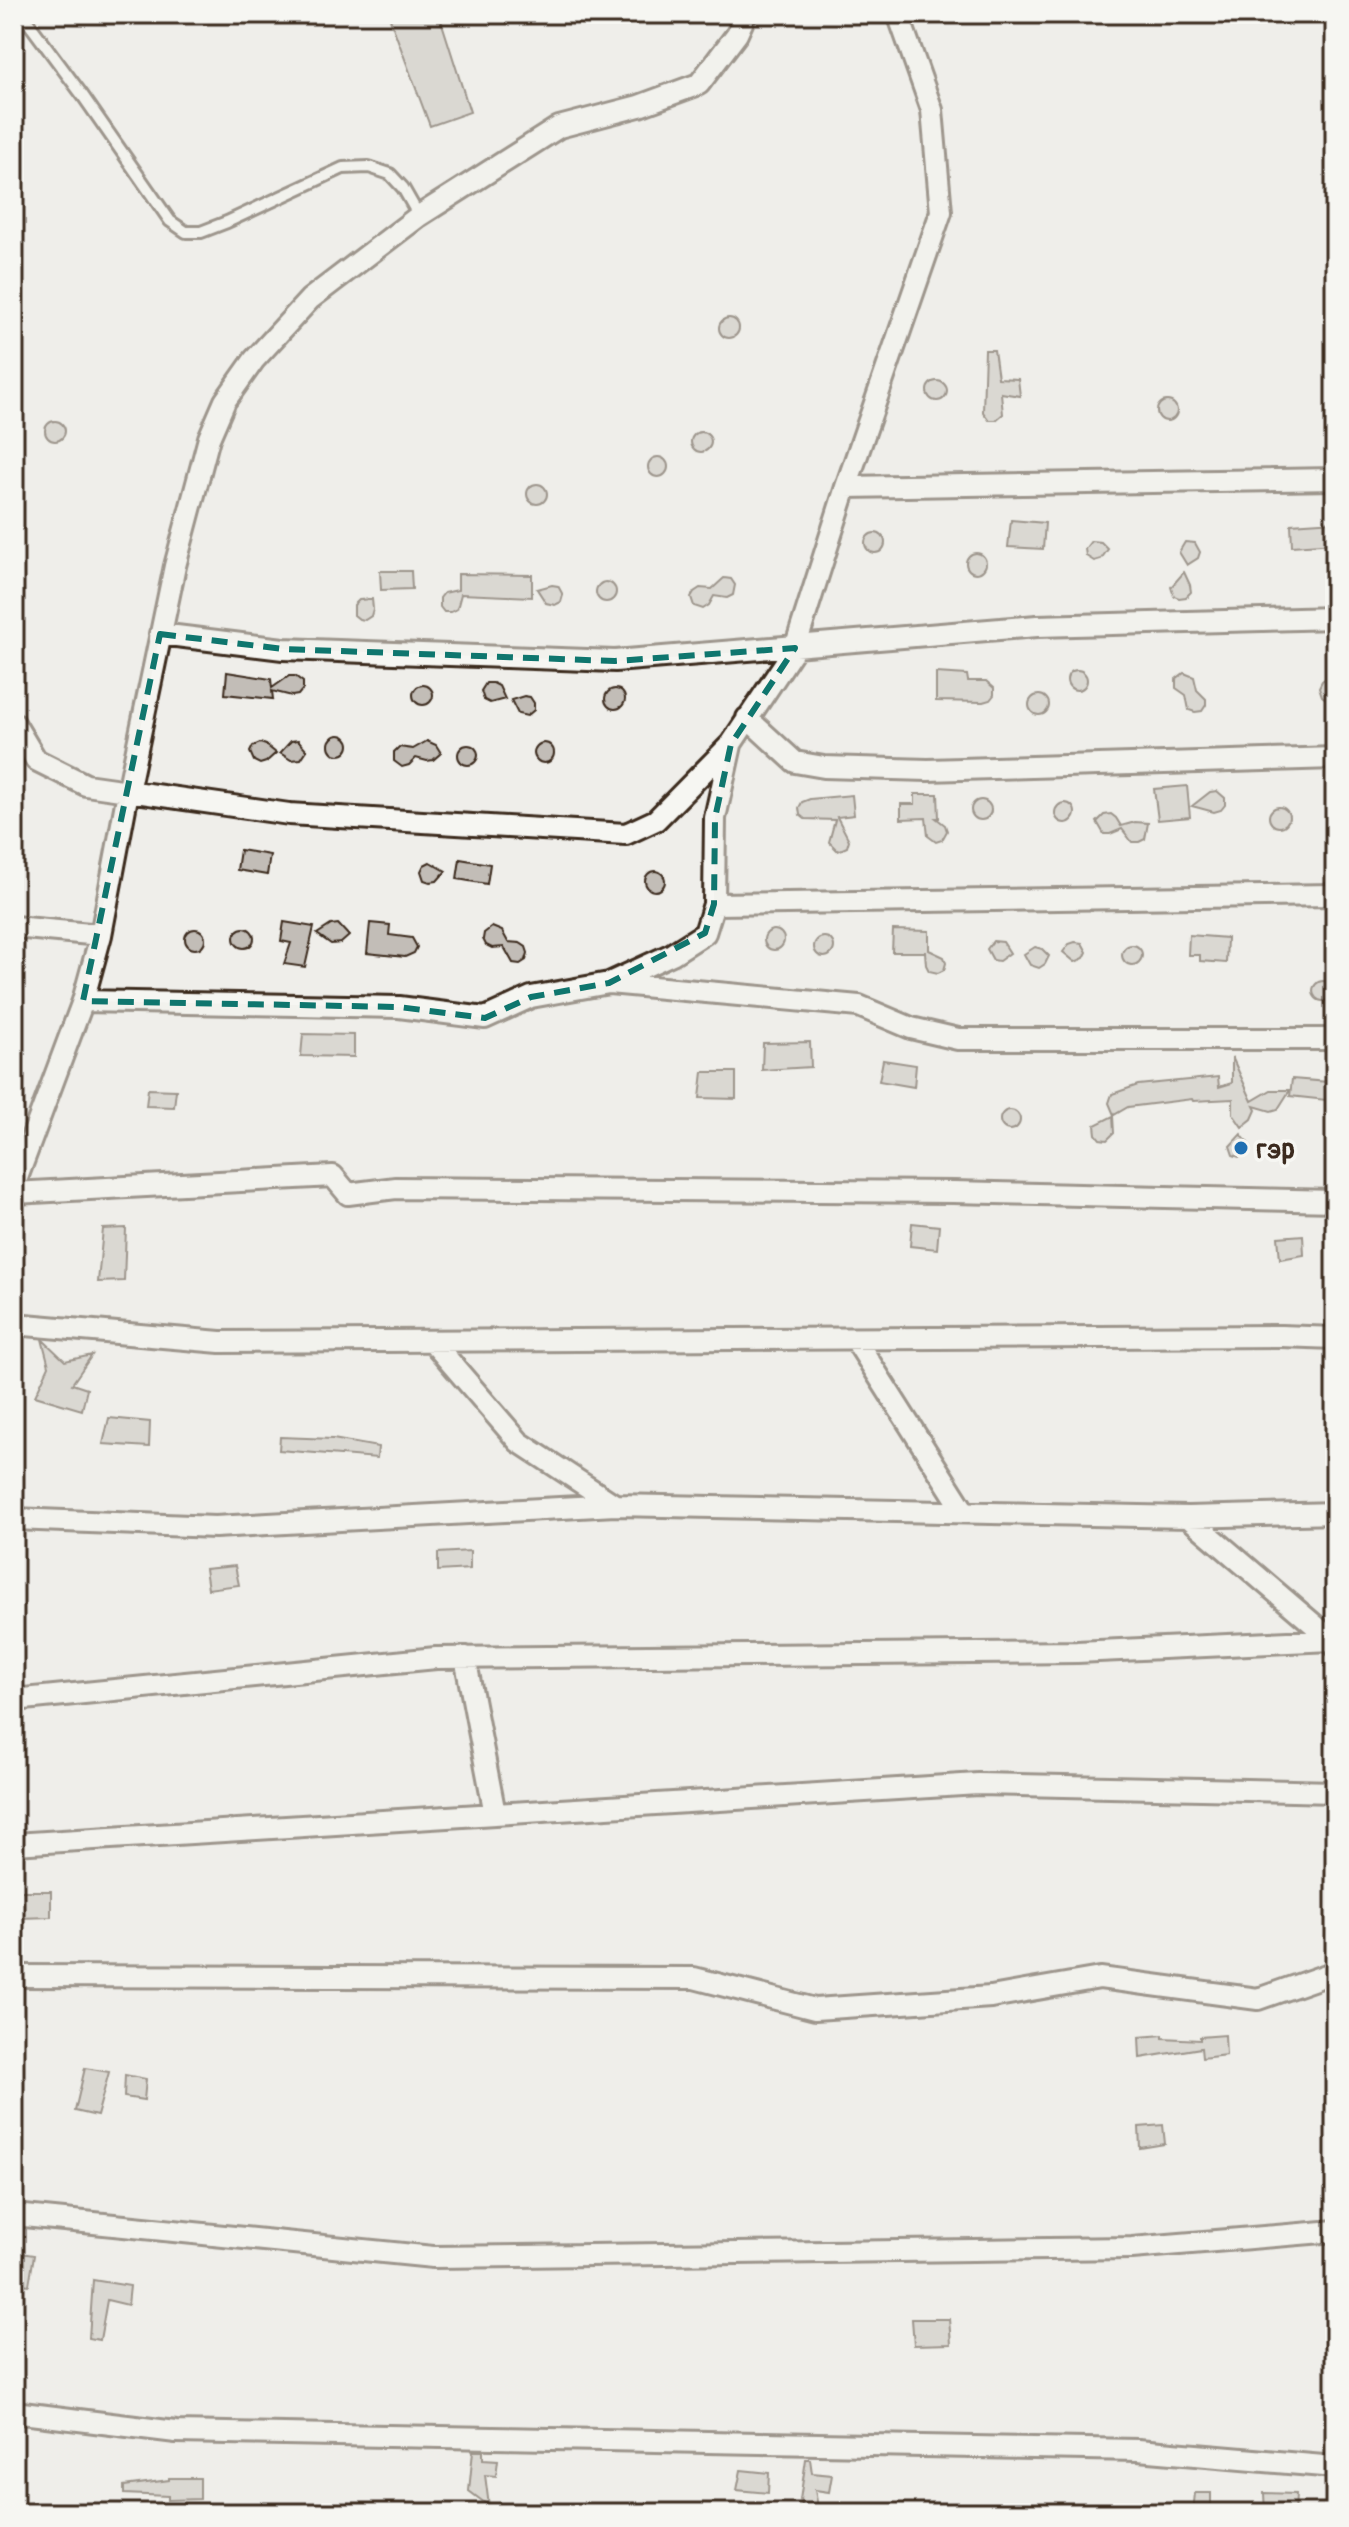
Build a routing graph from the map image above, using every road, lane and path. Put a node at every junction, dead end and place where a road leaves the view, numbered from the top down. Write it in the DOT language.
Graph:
graph roads {
  1 [pos="22,14"];
  2 [pos="746,14"];
  3 [pos="898,14"];
  4 [pos="419,216"];
  5 [pos="1335,479"];
  6 [pos="846,487"];
  7 [pos="1335,618"];
  8 [pos="160,634"];
  9 [pos="795,648"];
  10 [pos="747,718"];
  11 [pos="14,723"];
  12 [pos="731,744"];
  13 [pos="1335,758"];
  14 [pos="128,792"];
  15 [pos="1335,895"];
  16 [pos="714,904"];
  17 [pos="14,927"];
  18 [pos="101,935"];
  19 [pos="609,983"];
  20 [pos="83,1001"];
  21 [pos="1335,1039"];
  22 [pos="14,1186"];
  23 [pos="14,1193"];
  24 [pos="1335,1201"];
  25 [pos="14,1324"];
  26 [pos="1335,1338"];
  27 [pos="855,1339"];
  28 [pos="432,1341"];
  29 [pos="615,1505"];
  30 [pos="964,1511"];
  31 [pos="1335,1513"];
  32 [pos="1188,1517"];
  33 [pos="14,1519"];
  34 [pos="1334,1643"];
  35 [pos="465,1657"];
  36 [pos="14,1700"];
  37 [pos="1335,1792"];
  38 [pos="495,1814"];
  39 [pos="14,1844"];
  40 [pos="1335,1972"];
  41 [pos="14,1976"];
  42 [pos="14,2215"];
  43 [pos="1335,2231"];
  44 [pos="14,2412"];
  45 [pos="1335,2467"];
  1 -- 4 [label="lane"];
  2 -- 4 [label="street"];
  3 -- 6 [label="street"];
  4 -- 8 [label="street"];
  5 -- 6 [label="street"];
  6 -- 9 [label="street"];
  7 -- 9 [label="street"];
  8 -- 9 [label="street"];
  8 -- 14 [label="street"];
  9 -- 10 [label="street"];
  10 -- 12 [label="street"];
  10 -- 13 [label="street"];
  11 -- 14 [label="street"];
  12 -- 14 [label="street"];
  12 -- 16 [label="street"];
  14 -- 18 [label="street"];
  15 -- 16 [label="street"];
  16 -- 19 [label="street"];
  17 -- 18 [label="street"];
  18 -- 20 [label="street"];
  19 -- 20 [label="street"];
  19 -- 21 [label="street"];
  20 -- 22 [label="street"];
  23 -- 24 [label="street"];
  25 -- 28 [label="street"];
  26 -- 27 [label="street"];
  27 -- 28 [label="street"];
  27 -- 30 [label="street"];
  28 -- 29 [label="street"];
  29 -- 30 [label="street"];
  29 -- 33 [label="street"];
  30 -- 32 [label="street"];
  31 -- 32 [label="street"];
  32 -- 34 [label="street"];
  34 -- 35 [label="street"];
  35 -- 36 [label="street"];
  35 -- 38 [label="street"];
  37 -- 38 [label="street"];
  38 -- 39 [label="street"];
  40 -- 41 [label="street"];
  42 -- 43 [label="street"];
  44 -- 45 [label="street"];
}
